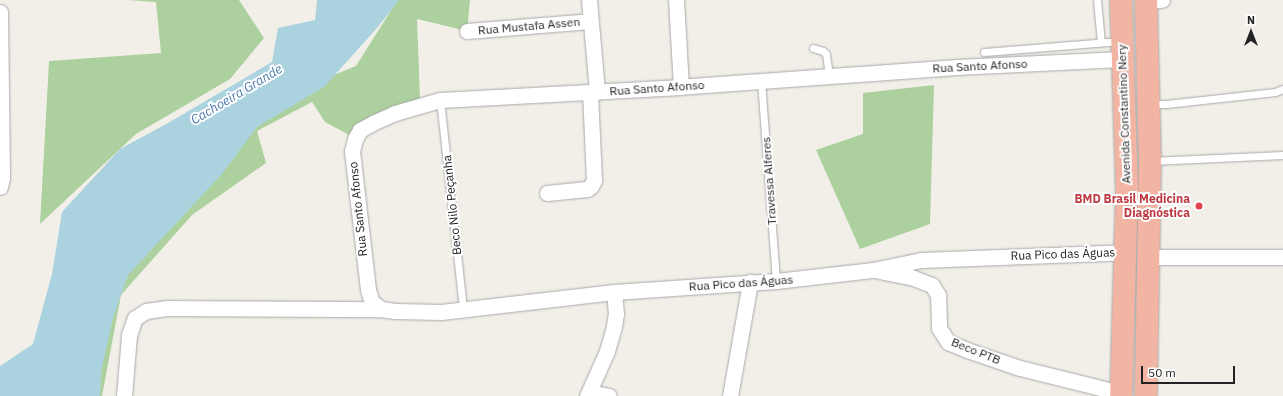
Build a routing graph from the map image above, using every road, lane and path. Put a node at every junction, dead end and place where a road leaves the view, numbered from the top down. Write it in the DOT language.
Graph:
graph roads {
  1 [pos="589,0"];
  2 [pos="676,0"];
  3 [pos="1097,0"];
  4 [pos="1121,0"];
  5 [pos="1151,0"];
  6 [pos="0,12"];
  7 [pos="590,21"];
  8 [pos="467,31"];
  9 [pos="1114,47"];
  10 [pos="813,48"];
  11 [pos="984,52"];
  12 [pos="829,76"];
  13 [pos="761,81"];
  14 [pos="681,87"];
  15 [pos="1283,89"];
  16 [pos="593,92"];
  17 [pos="440,100"];
  18 [pos="1149,104"];
  19 [pos="1283,155"];
  20 [pos="1150,161"];
  21 [pos="1,183"];
  22 [pos="547,193"];
  23 [pos="1125,252"];
  24 [pos="1147,257"];
  25 [pos="1283,257"];
  26 [pos="873,270"];
  27 [pos="776,281"];
  28 [pos="750,282"];
  29 [pos="614,292"];
  30 [pos="381,309"];
  31 [pos="463,310"];
  32 [pos="588,394"];
  33 [pos="1121,395"];
  34 [pos="124,396"];
  35 [pos="609,396"];
  36 [pos="730,396"];
  37 [pos="1146,396"];
  1 -- 7 [label="street"];
  2 -- 14 [label="street"];
  3 -- 9 [label="lane"];
  4 -- 9 [label="highway, Avenida Constantino Nery"];
  5 -- 18 [label="highway, Avenida Constantino Nery"];
  6 -- 21 [label="street"];
  7 -- 8 [label="street, Rua Mustafa Assen"];
  7 -- 16 [label="street"];
  9 -- 11 [label="lane"];
  9 -- 12 [label="street, Rua Santo Afonso"];
  9 -- 23 [label="highway, Avenida Constantino Nery"];
  10 -- 12 [label="lane"];
  12 -- 13 [label="street, Rua Santo Afonso"];
  13 -- 14 [label="street, Rua Santo Afonso"];
  13 -- 27 [label="lane, Travessa Alferes"];
  14 -- 16 [label="street, Rua Santo Afonso"];
  15 -- 18 [label="lane"];
  16 -- 17 [label="street, Rua Santo Afonso"];
  16 -- 22 [label="street"];
  17 -- 30 [label="street, Rua Santo Afonso"];
  17 -- 31 [label="lane, Beco Nilo Peçanha"];
  18 -- 20 [label="highway, Avenida Constantino Nery"];
  19 -- 20 [label="lane"];
  20 -- 24 [label="highway, Avenida Constantino Nery"];
  23 -- 26 [label="street, Rua Pico das Águas"];
  23 -- 33 [label="highway, Avenida Constantino Nery"];
  24 -- 25 [label="street"];
  24 -- 37 [label="highway, Avenida Constantino Nery"];
  26 -- 27 [label="street, Rua Pico das Águas"];
  26 -- 33 [label="street, Beco PTB"];
  27 -- 28 [label="street, Rua Pico das Águas"];
  28 -- 29 [label="street, Rua Pico das Águas"];
  28 -- 36 [label="street"];
  29 -- 31 [label="street, Rua Pico das Águas"];
  29 -- 32 [label="street"];
  30 -- 31 [label="street, Rua Pico das Águas"];
  30 -- 34 [label="street, Rua Pico das Águas"];
  32 -- 35 [label="street"];
}
